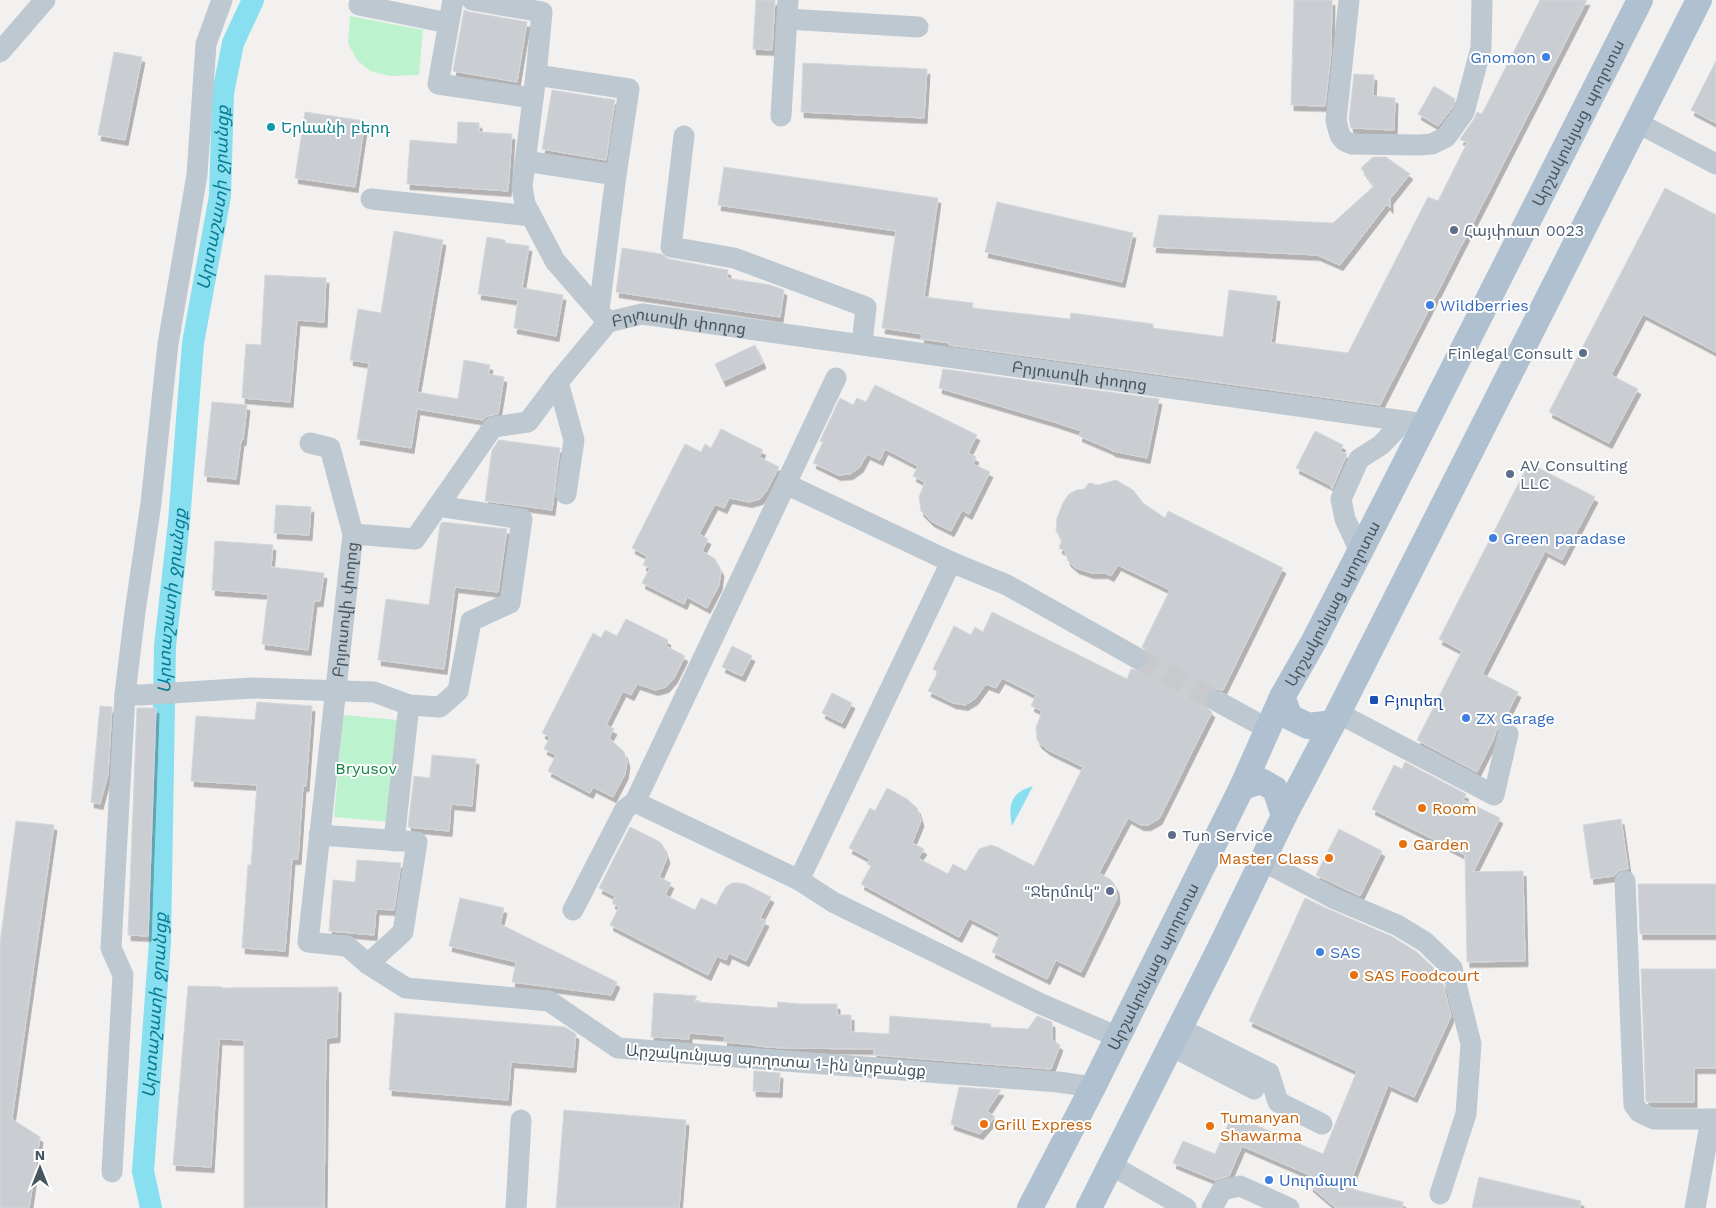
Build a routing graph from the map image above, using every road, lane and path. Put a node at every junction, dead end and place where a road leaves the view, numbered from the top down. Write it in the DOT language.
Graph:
graph roads {
  1 [pos="45,0"];
  2 [pos="222,0"];
  3 [pos="360,0"];
  4 [pos="453,0"];
  5 [pos="472,0"];
  6 [pos="1349,0"];
  7 [pos="1482,0"];
  8 [pos="1640,0"];
  9 [pos="1699,0"];
  10 [pos="788,9"];
  11 [pos="448,23"];
  12 [pos="918,27"];
  13 [pos="0,52"];
  14 [pos="536,75"];
  15 [pos="533,98"];
  16 [pos="781,116"];
  17 [pos="1638,123"];
  18 [pos="684,136"];
  19 [pos="525,161"];
  20 [pos="1716,164"];
  21 [pos="616,176"];
  22 [pos="371,199"];
  23 [pos="531,216"];
  24 [pos="603,316"];
  25 [pos="862,344"];
  26 [pos="836,378"];
  27 [pos="558,382"];
  28 [pos="1414,422"];
  29 [pos="310,443"];
  30 [pos="786,484"];
  31 [pos="566,494"];
  32 [pos="438,506"];
  33 [pos="353,534"];
  34 [pos="1360,551"];
  35 [pos="951,562"];
  36 [pos="1136,658"];
  37 [pos="336,692"];
  38 [pos="133,695"];
  39 [pos="1282,697"];
  40 [pos="1217,701"];
  41 [pos="409,705"];
  42 [pos="1335,718"];
  43 [pos="1268,729"];
  44 [pos="1508,734"];
  45 [pos="1242,787"];
  46 [pos="635,802"];
  47 [pos="1284,816"];
  48 [pos="319,835"];
  49 [pos="394,841"];
  50 [pos="1263,861"];
  51 [pos="799,880"];
  52 [pos="1624,881"];
  53 [pos="573,910"];
  54 [pos="308,942"];
  55 [pos="368,964"];
  56 [pos="1118,1037"];
  57 [pos="1175,1037"];
  58 [pos="1093,1087"];
  59 [pos="1254,1089"];
  60 [pos="1714,1119"];
  61 [pos="521,1120"];
  62 [pos="1322,1124"];
  63 [pos="1111,1165"];
  64 [pos="112,1172"];
  65 [pos="1440,1194"];
  66 [pos="516,1208"];
  67 [pos="1030,1208"];
  68 [pos="1089,1208"];
  69 [pos="1186,1208"];
  70 [pos="1212,1208"];
  71 [pos="1289,1208"];
  72 [pos="1695,1208"];
  1 -- 13 [label="street"];
  2 -- 38 [label="street"];
  3 -- 11 [label="street"];
  4 -- 11 [label="street"];
  5 -- 14 [label="street"];
  6 -- 7 [label="street"];
  8 -- 28 [label="main road, Արշակունյաց պողոտա"];
  9 -- 17 [label="main road"];
  10 -- 12 [label="street"];
  10 -- 16 [label="street"];
  11 -- 15 [label="street"];
  14 -- 15 [label="street"];
  14 -- 21 [label="street"];
  15 -- 19 [label="street"];
  17 -- 20 [label="street"];
  17 -- 42 [label="main road"];
  18 -- 25 [label="street"];
  19 -- 21 [label="street"];
  19 -- 23 [label="street"];
  21 -- 24 [label="street"];
  22 -- 23 [label="street"];
  23 -- 24 [label="street"];
  24 -- 25 [label="street, Բրյուսովի փողոց"];
  24 -- 27 [label="street, Բրյուսովի փողոց"];
  25 -- 28 [label="street, Բրյուսովի փողոց"];
  26 -- 30 [label="street"];
  27 -- 31 [label="street"];
  27 -- 32 [label="street, Բրյուսովի փողոց"];
  28 -- 34 [label="main road, Արշակունյաց պողոտա"];
  28 -- 34 [label="street"];
  29 -- 33 [label="street"];
  30 -- 35 [label="street"];
  30 -- 46 [label="street"];
  32 -- 33 [label="street, Բրյուսովի փողոց"];
  32 -- 41 [label="street"];
  33 -- 37 [label="street, Բրյուսովի փողոց"];
  34 -- 39 [label="main road, Արշակունյաց պողոտա"];
  35 -- 36 [label="street"];
  35 -- 51 [label="street"];
  37 -- 38 [label="street"];
  37 -- 41 [label="street"];
  37 -- 48 [label="street, Բրյուսովի փողոց"];
  38 -- 64 [label="street"];
  39 -- 42 [label="main road"];
  39 -- 43 [label="main road, Արշակունյաց պողոտա"];
  40 -- 43 [label="street"];
  41 -- 49 [label="street"];
  42 -- 44 [label="street"];
  42 -- 47 [label="main road"];
  43 -- 45 [label="main road, Արշակունյաց պողոտա"];
  45 -- 47 [label="main road"];
  45 -- 56 [label="main road, Արշակունյաց պողոտա"];
  46 -- 51 [label="street"];
  46 -- 53 [label="street"];
  47 -- 50 [label="main road"];
  48 -- 49 [label="street"];
  48 -- 54 [label="street, Բրյուսովի փողոց"];
  49 -- 55 [label="street"];
  50 -- 57 [label="main road"];
  50 -- 65 [label="street"];
  51 -- 56 [label="street"];
  52 -- 60 [label="street"];
  54 -- 55 [label="street, Արշակունյաց պողոտա 1-ին նրբանցք"];
  55 -- 58 [label="street, Արշակունյաց պողոտա 1-ին նրբանցք"];
  56 -- 58 [label="main road, Արշակունյաց պողոտա"];
  57 -- 59 [label="street"];
  57 -- 62 [label="street"];
  57 -- 63 [label="main road"];
  58 -- 67 [label="main road, Արշակունյաց պողոտա"];
  60 -- 72 [label="street"];
  61 -- 66 [label="street"];
  63 -- 68 [label="main road"];
  63 -- 69 [label="street"];
  70 -- 71 [label="street"];
}
